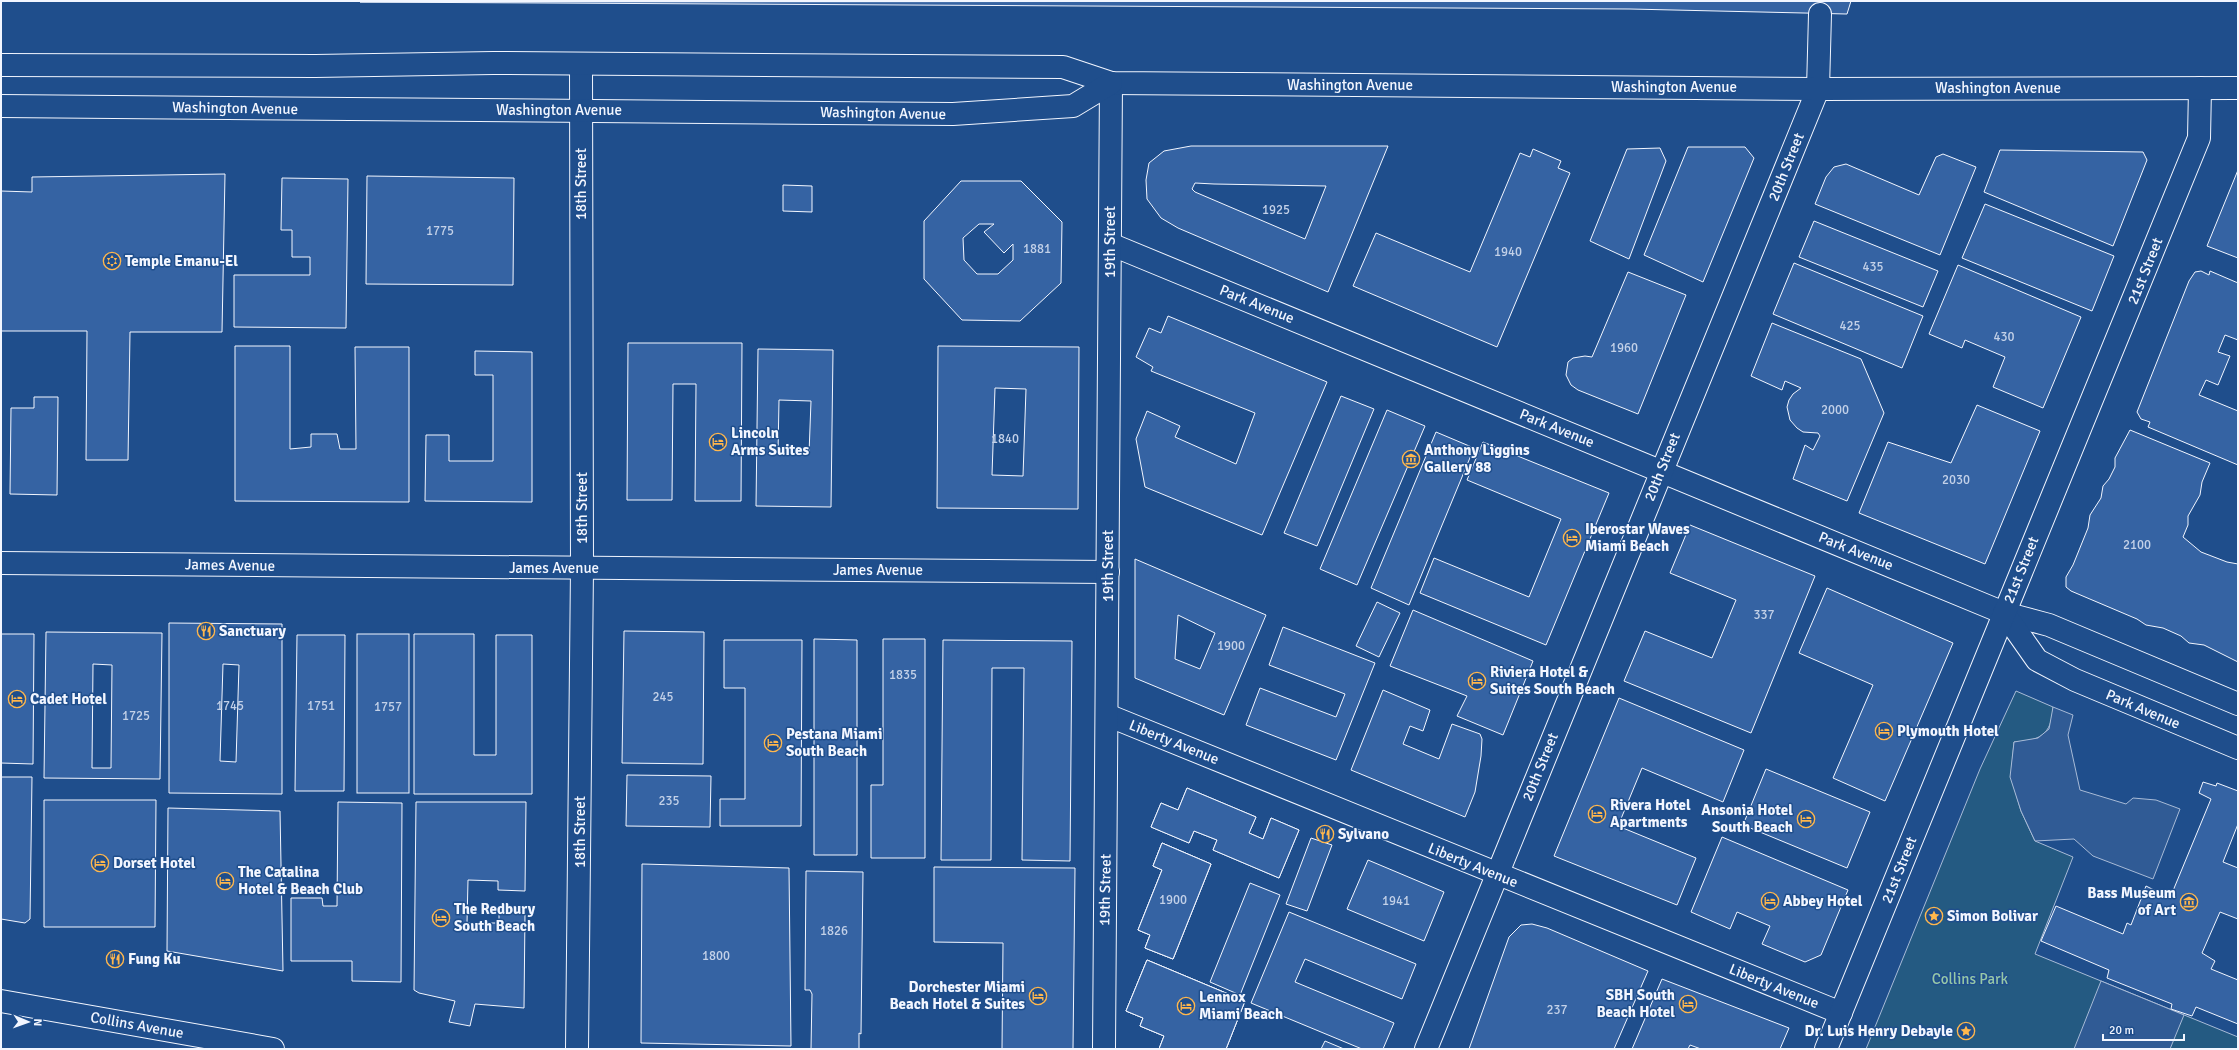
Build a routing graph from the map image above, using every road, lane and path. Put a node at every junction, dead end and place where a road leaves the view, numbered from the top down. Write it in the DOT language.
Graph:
graph roads {
  1 [pos="1820,14"];
  2 [pos="581,64"];
  3 [pos="1,66"];
  4 [pos="1111,83"];
  5 [pos="1818,88"];
  6 [pos="2200,88"];
  7 [pos="2238,88"];
  8 [pos="1,106"];
  9 [pos="582,109"];
  10 [pos="1110,244"];
  11 [pos="1661,471"];
  12 [pos="1,564"];
  13 [pos="582,568"];
  14 [pos="1108,572"];
  15 [pos="2004,613"];
  16 [pos="2238,704"];
  17 [pos="1107,715"];
  18 [pos="2238,748"];
  19 [pos="1496,874"];
  20 [pos="1,1001"];
  21 [pos="1841,1013"];
  22 [pos="273,1049"];
  23 [pos="576,1049"];
  24 [pos="1104,1049"];
  25 [pos="1426,1049"];
  26 [pos="1826,1049"];
  1 -- 5 [label="street, 20th Street"];
  2 -- 3 [label="street, Washington Avenue"];
  2 -- 4 [label="street, Washington Avenue"];
  2 -- 9 [label="street, 18th Street"];
  4 -- 5 [label="street, Washington Avenue"];
  4 -- 9 [label="street, Washington Avenue"];
  4 -- 10 [label="street, 19th Street"];
  5 -- 6 [label="street, Washington Avenue"];
  5 -- 11 [label="street, 20th Street"];
  6 -- 7 [label="street, Washington Avenue"];
  6 -- 15 [label="street, 21st Street"];
  8 -- 9 [label="street, Washington Avenue"];
  9 -- 13 [label="street, 18th Street"];
  10 -- 11 [label="street, Park Avenue"];
  10 -- 14 [label="street, 19th Street"];
  11 -- 15 [label="street, Park Avenue"];
  11 -- 19 [label="street, 20th Street"];
  12 -- 13 [label="street, James Avenue"];
  13 -- 14 [label="street, James Avenue"];
  13 -- 23 [label="street, 18th Street"];
  14 -- 17 [label="street, 19th Street"];
  15 -- 16 [label="street, Park Avenue"];
  15 -- 18 [label="street, Park Avenue"];
  15 -- 21 [label="street, 21st Street"];
  17 -- 19 [label="street, Liberty Avenue"];
  17 -- 24 [label="street, 19th Street"];
  19 -- 21 [label="street, Liberty Avenue"];
  19 -- 25 [label="street, 20th Street"];
  20 -- 22 [label="street, Collins Avenue"];
  21 -- 26 [label="street, 21st Street"];
}
